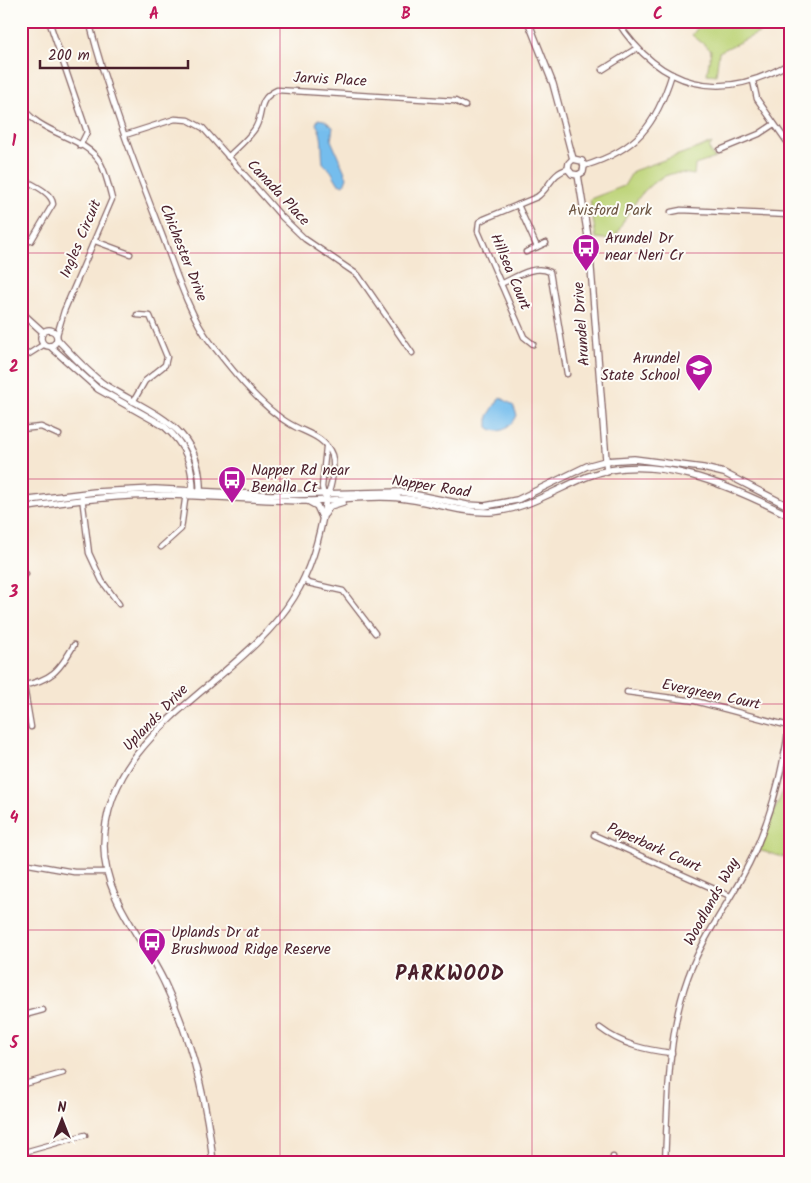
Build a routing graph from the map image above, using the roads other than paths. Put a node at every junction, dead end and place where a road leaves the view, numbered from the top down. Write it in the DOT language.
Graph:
graph roads {
  1 [pos="49,21"];
  2 [pos="89,21"];
  3 [pos="528,21"];
  4 [pos="617,21"];
  5 [pos="637,48"];
  6 [pos="790,63"];
  7 [pos="602,70"];
  8 [pos="672,74"];
  9 [pos="753,81"];
  10 [pos="21,104"];
  11 [pos="465,106"];
  12 [pos="774,124"];
  13 [pos="125,135"];
  14 [pos="80,146"];
  15 [pos="790,146"];
  16 [pos="720,150"];
  17 [pos="228,157"];
  18 [pos="573,159"];
  19 [pos="584,166"];
  20 [pos="568,170"];
  21 [pos="578,175"];
  22 [pos="21,178"];
  23 [pos="518,205"];
  24 [pos="671,212"];
  25 [pos="790,215"];
  26 [pos="21,241"];
  27 [pos="95,241"];
  28 [pos="546,243"];
  29 [pos="536,247"];
  30 [pos="526,252"];
  31 [pos="130,254"];
  32 [pos="501,284"];
  33 [pos="21,312"];
  34 [pos="137,315"];
  35 [pos="43,332"];
  36 [pos="57,337"];
  37 [pos="533,344"];
  38 [pos="47,346"];
  39 [pos="412,353"];
  40 [pos="21,359"];
  41 [pos="567,374"];
  42 [pos="132,404"];
  43 [pos="21,429"];
  44 [pos="60,435"];
  45 [pos="605,461"];
  46 [pos="607,472"];
  47 [pos="81,493"];
  48 [pos="189,493"];
  49 [pos="200,494"];
  50 [pos="326,495"];
  51 [pos="372,498"];
  52 [pos="82,500"];
  53 [pos="21,501"];
  54 [pos="308,501"];
  55 [pos="790,507"];
  56 [pos="21,508"];
  57 [pos="790,516"];
  58 [pos="323,519"];
  59 [pos="161,547"];
  60 [pos="304,579"];
  61 [pos="119,604"];
  62 [pos="375,633"];
  63 [pos="74,645"];
  64 [pos="22,686"];
  65 [pos="627,692"];
  66 [pos="790,718"];
  67 [pos="789,726"];
  68 [pos="31,727"];
  69 [pos="594,835"];
  70 [pos="23,863"];
  71 [pos="107,872"];
  72 [pos="730,896"];
  73 [pos="43,1010"];
  74 [pos="21,1016"];
  75 [pos="600,1028"];
  76 [pos="672,1053"];
  77 [pos="63,1073"];
  78 [pos="21,1085"];
  79 [pos="85,1135"];
  80 [pos="21,1153"];
  81 [pos="213,1162"];
  82 [pos="665,1162"];
  1 -- 14 [label="street"];
  2 -- 13 [label="street, Chichester Drive"];
  3 -- 18 [label="main road"];
  4 -- 5 [label="street"];
  5 -- 7 [label="street"];
  5 -- 8 [label="street"];
  6 -- 9 [label="street"];
  8 -- 9 [label="street"];
  8 -- 19 [label="street"];
  9 -- 12 [label="street"];
  10 -- 14 [label="street, Ingles Circuit"];
  11 -- 17 [label="street, Jarvis Place"];
  12 -- 15 [label="street"];
  12 -- 16 [label="street"];
  13 -- 17 [label="street, Canada Place"];
  13 -- 50 [label="street, Chichester Drive"];
  14 -- 27 [label="street, Ingles Circuit"];
  17 -- 39 [label="street, Canada Place"];
  18 -- 19 [label="main road"];
  18 -- 20 [label="main road"];
  19 -- 21 [label="main road"];
  20 -- 21 [label="main road"];
  20 -- 23 [label="street, Hillsea Court"];
  21 -- 45 [label="main road, Arundel Drive"];
  22 -- 26 [label="street"];
  23 -- 29 [label="street"];
  23 -- 32 [label="street, Hillsea Court"];
  24 -- 25 [label="street"];
  27 -- 31 [label="street"];
  27 -- 36 [label="street, Ingles Circuit"];
  28 -- 29 [label="street"];
  29 -- 30 [label="street"];
  32 -- 37 [label="street, Hillsea Court"];
  32 -- 41 [label="street"];
  33 -- 35 [label="main road"];
  34 -- 42 [label="street"];
  35 -- 36 [label="main road"];
  35 -- 38 [label="main road"];
  36 -- 38 [label="main road"];
  36 -- 42 [label="main road"];
  38 -- 40 [label="street"];
  38 -- 42 [label="main road"];
  42 -- 48 [label="main road"];
  42 -- 49 [label="main road"];
  43 -- 44 [label="street"];
  45 -- 46 [label="main road, Arundel Drive"];
  45 -- 50 [label="main road, Napper Road"];
  45 -- 55 [label="main road, Napper Road"];
  46 -- 51 [label="main road, Napper Road"];
  46 -- 57 [label="main road, Napper Road"];
  47 -- 48 [label="main road, Napper Road"];
  47 -- 52 [label="street"];
  47 -- 53 [label="main road, Napper Road"];
  48 -- 49 [label="main road, Napper Road"];
  48 -- 52 [label="main road, Napper Road"];
  48 -- 59 [label="street"];
  49 -- 50 [label="main road, Napper Road"];
  49 -- 54 [label="main road, Napper Road"];
  50 -- 51 [label="main road, Napper Road"];
  50 -- 54 [label="main road, Napper Road"];
  50 -- 58 [label="main road, Uplands Drive"];
  51 -- 58 [label="main road"];
  52 -- 56 [label="main road, Napper Road"];
  52 -- 61 [label="street"];
  54 -- 58 [label="main road"];
  58 -- 60 [label="main road, Uplands Drive"];
  60 -- 62 [label="street"];
  60 -- 71 [label="main road, Uplands Drive"];
  63 -- 64 [label="street"];
  64 -- 68 [label="street"];
  65 -- 67 [label="street, Evergreen Court"];
  66 -- 67 [label="street, Woodlands Way"];
  67 -- 72 [label="street, Woodlands Way"];
  69 -- 72 [label="street, Paperbark Court"];
  70 -- 71 [label="street"];
  71 -- 81 [label="main road, Uplands Drive"];
  72 -- 76 [label="street, Woodlands Way"];
  73 -- 74 [label="street"];
  75 -- 76 [label="street"];
  76 -- 82 [label="street, Woodlands Way"];
  77 -- 78 [label="street"];
  79 -- 80 [label="street"];
}
